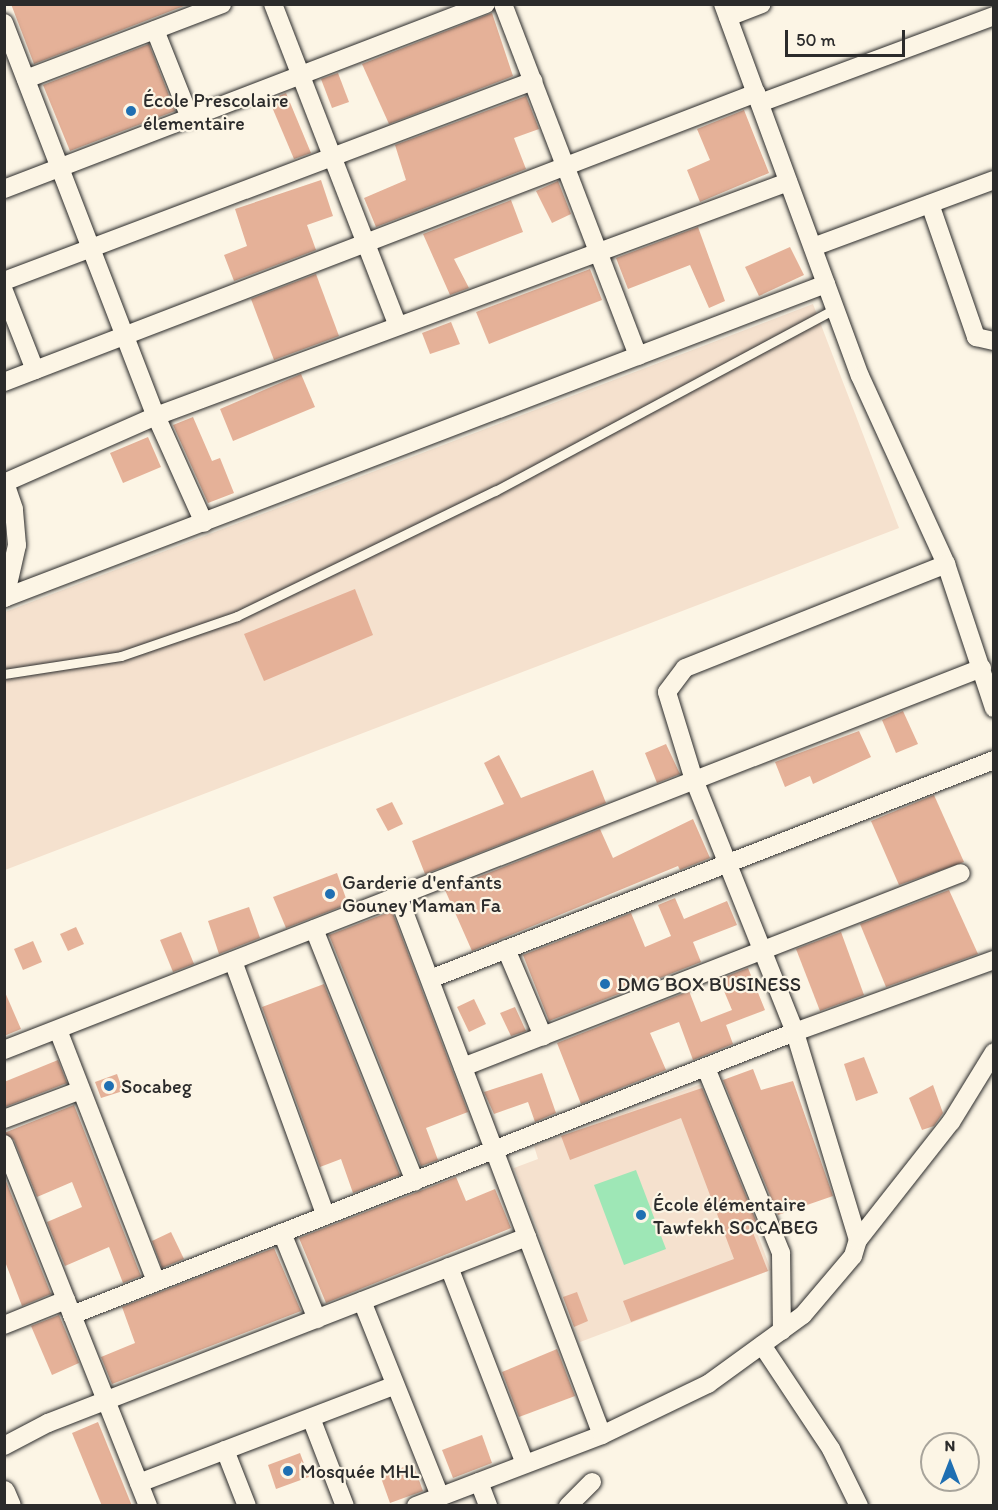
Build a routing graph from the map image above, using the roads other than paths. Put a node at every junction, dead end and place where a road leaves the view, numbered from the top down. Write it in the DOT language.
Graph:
graph roads {
  1 [pos="222,4"];
  2 [pos="273,4"];
  3 [pos="486,4"];
  4 [pos="503,4"];
  5 [pos="762,4"];
  6 [pos="726,11"];
  7 [pos="993,16"];
  8 [pos="4,23"];
  9 [pos="155,30"];
  10 [pos="301,75"];
  11 [pos="26,79"];
  12 [pos="533,81"];
  13 [pos="758,98"];
  14 [pos="190,118"];
  15 [pos="333,158"];
  16 [pos="565,166"];
  17 [pos="60,168"];
  18 [pos="993,180"];
  19 [pos="788,182"];
  20 [pos="4,189"];
  21 [pos="930,204"];
  22 [pos="367,245"];
  23 [pos="813,247"];
  24 [pos="597,250"];
  25 [pos="92,251"];
  26 [pos="4,281"];
  27 [pos="826,284"];
  28 [pos="4,291"];
  29 [pos="835,309"];
  30 [pos="398,326"];
  31 [pos="125,336"];
  32 [pos="993,341"];
  33 [pos="638,356"];
  34 [pos="35,370"];
  35 [pos="4,382"];
  36 [pos="156,416"];
  37 [pos="5,483"];
  38 [pos="204,523"];
  39 [pos="946,564"];
  40 [pos="982,668"];
  41 [pos="4,674"];
  42 [pos="993,708"];
  43 [pos="993,760"];
  44 [pos="694,780"];
  45 [pos="727,863"];
  46 [pos="961,873"];
  47 [pos="398,896"];
  48 [pos="314,929"];
  49 [pos="506,949"];
  50 [pos="762,951"];
  51 [pos="993,960"];
  52 [pos="232,961"];
  53 [pos="430,979"];
  54 [pos="58,1030"];
  55 [pos="795,1032"];
  56 [pos="543,1036"];
  57 [pos="4,1050"];
  58 [pos="993,1052"];
  59 [pos="463,1068"];
  60 [pos="706,1068"];
  61 [pos="81,1090"];
  62 [pos="4,1119"];
  63 [pos="4,1144"];
  64 [pos="495,1151"];
  65 [pos="414,1182"];
  66 [pos="326,1216"];
  67 [pos="282,1233"];
  68 [pos="528,1237"];
  69 [pos="858,1240"];
  70 [pos="449,1267"];
  71 [pos="156,1281"];
  72 [pos="362,1301"];
  73 [pos="69,1308"];
  74 [pos="317,1319"];
  75 [pos="4,1325"];
  76 [pos="782,1331"];
  77 [pos="762,1345"];
  78 [pos="395,1385"];
  79 [pos="106,1401"];
  80 [pos="310,1418"];
  81 [pos="602,1435"];
  82 [pos="4,1446"];
  83 [pos="225,1450"];
  84 [pos="525,1464"];
  85 [pos="479,1482"];
  86 [pos="592,1482"];
  87 [pos="139,1483"];
  88 [pos="4,1492"];
  89 [pos="440,1496"];
  90 [pos="10,1506"];
  91 [pos="148,1506"];
  92 [pos="247,1506"];
  93 [pos="345,1506"];
  94 [pos="416,1506"];
  95 [pos="488,1506"];
  96 [pos="568,1506"];
  97 [pos="859,1506"];
  1 -- 9 [label="street"];
  2 -- 10 [label="street"];
  3 -- 10 [label="street"];
  4 -- 12 [label="street"];
  5 -- 6 [label="street"];
  6 -- 13 [label="street"];
  7 -- 13 [label="street"];
  8 -- 11 [label="street"];
  9 -- 11 [label="street"];
  9 -- 14 [label="street"];
  10 -- 14 [label="street"];
  10 -- 15 [label="street"];
  11 -- 17 [label="street"];
  12 -- 15 [label="street"];
  12 -- 16 [label="street"];
  13 -- 16 [label="street"];
  13 -- 19 [label="street"];
  14 -- 17 [label="street"];
  15 -- 22 [label="street"];
  15 -- 25 [label="street"];
  16 -- 22 [label="street"];
  16 -- 24 [label="street"];
  17 -- 20 [label="street"];
  17 -- 25 [label="street"];
  18 -- 21 [label="street"];
  19 -- 23 [label="street"];
  19 -- 24 [label="street"];
  21 -- 23 [label="street"];
  21 -- 32 [label="street"];
  22 -- 30 [label="street"];
  22 -- 31 [label="street"];
  23 -- 27 [label="street"];
  24 -- 30 [label="street"];
  24 -- 33 [label="street"];
  25 -- 26 [label="street"];
  25 -- 31 [label="street"];
  27 -- 29 [label="street"];
  27 -- 33 [label="street"];
  28 -- 34 [label="street"];
  29 -- 39 [label="street"];
  29 -- 41 [label="lane"];
  30 -- 36 [label="street"];
  31 -- 34 [label="street"];
  31 -- 36 [label="street"];
  33 -- 38 [label="street"];
  34 -- 35 [label="street"];
  36 -- 37 [label="street"];
  36 -- 38 [label="street"];
  37 -- 38 [label="street"];
  39 -- 40 [label="street"];
  39 -- 44 [label="street"];
  40 -- 42 [label="street"];
  40 -- 44 [label="street"];
  43 -- 45 [label="street"];
  44 -- 45 [label="street"];
  44 -- 47 [label="street"];
  45 -- 49 [label="street"];
  45 -- 50 [label="street"];
  46 -- 50 [label="street"];
  47 -- 48 [label="street"];
  47 -- 53 [label="street"];
  48 -- 52 [label="street"];
  48 -- 65 [label="street"];
  49 -- 53 [label="street"];
  49 -- 56 [label="street"];
  50 -- 55 [label="street"];
  50 -- 56 [label="street"];
  51 -- 55 [label="street"];
  52 -- 54 [label="street"];
  52 -- 66 [label="street"];
  53 -- 59 [label="street"];
  54 -- 57 [label="street"];
  54 -- 61 [label="street"];
  55 -- 60 [label="street"];
  55 -- 69 [label="street"];
  56 -- 59 [label="street"];
  58 -- 69 [label="street"];
  59 -- 64 [label="street"];
  60 -- 64 [label="street"];
  60 -- 76 [label="street"];
  61 -- 62 [label="street"];
  61 -- 71 [label="street"];
  63 -- 73 [label="street"];
  64 -- 65 [label="street"];
  64 -- 68 [label="street"];
  65 -- 66 [label="street"];
  66 -- 67 [label="street"];
  67 -- 71 [label="street"];
  67 -- 74 [label="street"];
  68 -- 70 [label="street"];
  68 -- 81 [label="street"];
  69 -- 76 [label="street"];
  70 -- 72 [label="street"];
  70 -- 84 [label="street"];
  71 -- 73 [label="street"];
  72 -- 74 [label="street"];
  72 -- 78 [label="street"];
  73 -- 75 [label="street"];
  73 -- 79 [label="street"];
  74 -- 79 [label="street"];
  76 -- 77 [label="street"];
  77 -- 81 [label="street"];
  77 -- 97 [label="street"];
  78 -- 80 [label="street"];
  78 -- 89 [label="street"];
  79 -- 82 [label="street"];
  79 -- 87 [label="street"];
  80 -- 83 [label="street"];
  80 -- 93 [label="street"];
  81 -- 84 [label="street"];
  83 -- 87 [label="street"];
  83 -- 92 [label="street"];
  84 -- 85 [label="street"];
  85 -- 89 [label="street"];
  85 -- 95 [label="street"];
  86 -- 96 [label="street"];
  87 -- 91 [label="street"];
  88 -- 90 [label="street"];
  89 -- 94 [label="street"];
}
